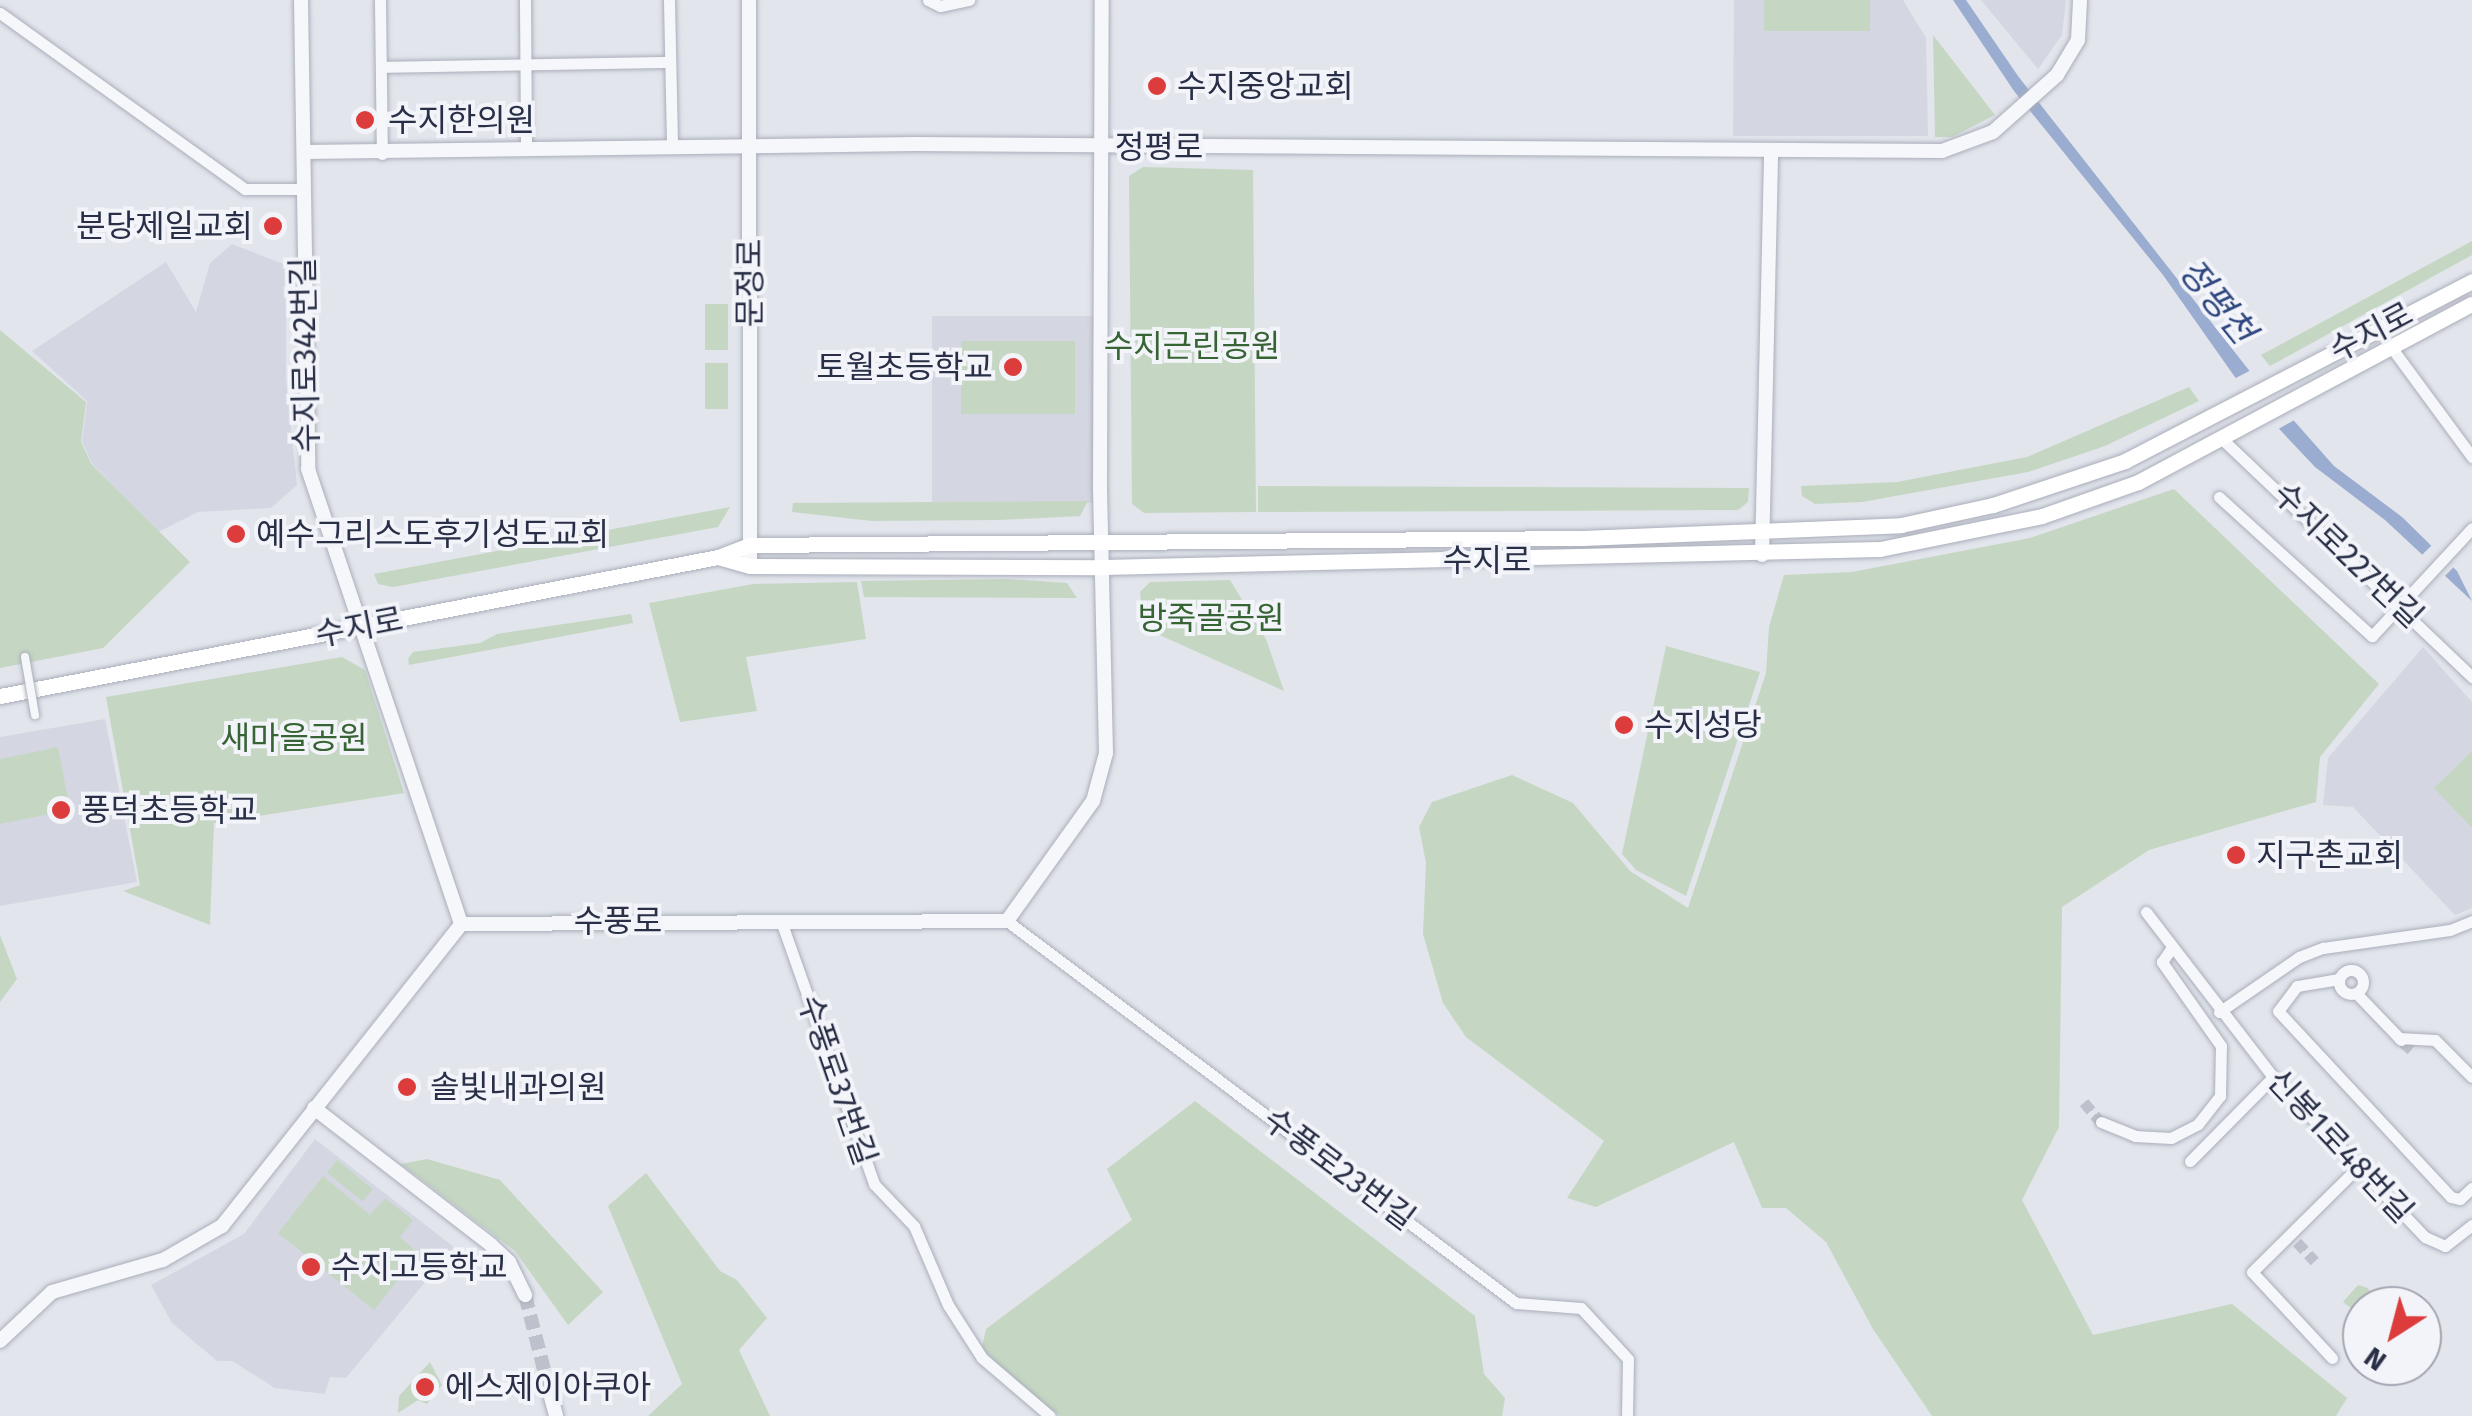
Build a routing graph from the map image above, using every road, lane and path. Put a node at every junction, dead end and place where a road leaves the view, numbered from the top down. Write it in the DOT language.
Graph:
graph roads {
  1 [pos="301,0"];
  2 [pos="380,0"];
  3 [pos="525,0"];
  4 [pos="669,0"];
  5 [pos="749,0"];
  6 [pos="928,0"];
  7 [pos="969,0"];
  8 [pos="1102,0"];
  9 [pos="2080,0"];
  10 [pos="0,13"];
  11 [pos="670,62"];
  12 [pos="526,63"];
  13 [pos="381,67"];
  14 [pos="1102,146"];
  15 [pos="672,147"];
  16 [pos="526,148"];
  17 [pos="748,149"];
  18 [pos="304,152"];
  19 [pos="1771,153"];
  20 [pos="382,154"];
  21 [pos="303,189"];
  22 [pos="2472,281"];
  23 [pos="2472,304"];
  24 [pos="2391,347"];
  25 [pos="2228,434"];
  26 [pos="2472,457"];
  27 [pos="2219,497"];
  28 [pos="2472,528"];
  29 [pos="1762,532"];
  30 [pos="1103,542"];
  31 [pos="749,545"];
  32 [pos="1762,555"];
  33 [pos="718,557"];
  34 [pos="750,566"];
  35 [pos="1103,568"];
  36 [pos="2401,604"];
  37 [pos="360,627"];
  38 [pos="25,657"];
  39 [pos="2472,678"];
  40 [pos="0,696"];
  41 [pos="35,715"];
  42 [pos="2146,912"];
  43 [pos="781,921"];
  44 [pos="1008,921"];
  45 [pos="2472,921"];
  46 [pos="461,924"];
  47 [pos="2350,942"];
  48 [pos="2172,947"];
  49 [pos="2351,970"];
  50 [pos="2339,979"];
  51 [pos="2356,993"];
  52 [pos="2219,1012"];
  53 [pos="2472,1077"];
  54 [pos="2273,1078"];
  55 [pos="314,1108"];
  56 [pos="2101,1122"];
  57 [pos="2190,1161"];
  58 [pos="2358,1167"];
  59 [pos="2472,1188"];
  60 [pos="2472,1225"];
  61 [pos="526,1294"];
  62 [pos="0,1341"];
  63 [pos="2332,1358"];
  64 [pos="551,1397"];
  65 [pos="556,1416"];
  66 [pos="1050,1416"];
  67 [pos="1627,1416"];
  1 -- 18 [label="street, 수지로342번길"];
  2 -- 13 [label="street"];
  3 -- 12 [label="street"];
  4 -- 11 [label="street"];
  5 -- 17 [label="street, 문정로"];
  6 -- 7 [label="street"];
  8 -- 14 [label="street"];
  9 -- 19 [label="street, 정평로"];
  10 -- 21 [label="street"];
  11 -- 12 [label="street"];
  11 -- 15 [label="street"];
  12 -- 13 [label="street"];
  12 -- 16 [label="street"];
  13 -- 20 [label="street"];
  14 -- 17 [label="street, 정평로"];
  14 -- 19 [label="street, 정평로"];
  14 -- 30 [label="street"];
  15 -- 16 [label="street, 정평로"];
  15 -- 17 [label="street, 정평로"];
  16 -- 20 [label="street, 정평로"];
  17 -- 31 [label="street, 문정로"];
  18 -- 20 [label="street, 정평로"];
  18 -- 21 [label="street, 수지로342번길"];
  19 -- 29 [label="street"];
  21 -- 37 [label="street, 수지로342번길"];
  22 -- 29 [label="main road, 수지로"];
  23 -- 24 [label="main road, 수지로"];
  24 -- 25 [label="main road, 수지로"];
  24 -- 26 [label="street"];
  25 -- 32 [label="main road, 수지로"];
  25 -- 36 [label="street, 수지로227번길"];
  27 -- 36 [label="street"];
  28 -- 36 [label="street"];
  29 -- 30 [label="main road, 수지로"];
  29 -- 32 [label="street"];
  30 -- 31 [label="main road, 수지로"];
  30 -- 35 [label="street"];
  31 -- 33 [label="main road, 수지로"];
  31 -- 34 [label="street, 문정로"];
  32 -- 35 [label="main road, 수지로"];
  33 -- 34 [label="main road, 수지로"];
  33 -- 37 [label="main road, 수지로"];
  34 -- 35 [label="main road, 수지로"];
  35 -- 44 [label="street"];
  36 -- 39 [label="street, 수지로227번길"];
  37 -- 40 [label="main road, 수지로"];
  37 -- 46 [label="street, 수지로342번길"];
  38 -- 41 [label="street, bridge"];
  42 -- 48 [label="street, 신봉1로48번길"];
  43 -- 44 [label="street, 수풍로"];
  43 -- 46 [label="street, 수풍로"];
  43 -- 66 [label="street, 수풍로37번길"];
  44 -- 67 [label="street, 수풍로23번길"];
  45 -- 47 [label="street"];
  46 -- 55 [label="street"];
  47 -- 49 [label="street"];
  47 -- 52 [label="street"];
  48 -- 52 [label="street, 신봉1로48번길"];
  48 -- 56 [label="street"];
  49 -- 50 [label="street"];
  49 -- 51 [label="street"];
  50 -- 51 [label="street"];
  50 -- 59 [label="street"];
  51 -- 53 [label="street"];
  52 -- 54 [label="street, 신봉1로48번길"];
  54 -- 57 [label="street"];
  54 -- 58 [label="street, 신봉1로48번길"];
  55 -- 61 [label="street"];
  55 -- 62 [label="street"];
  58 -- 60 [label="street, 신봉1로48번길"];
  58 -- 63 [label="street"];
  64 -- 65 [label="street"];
}
